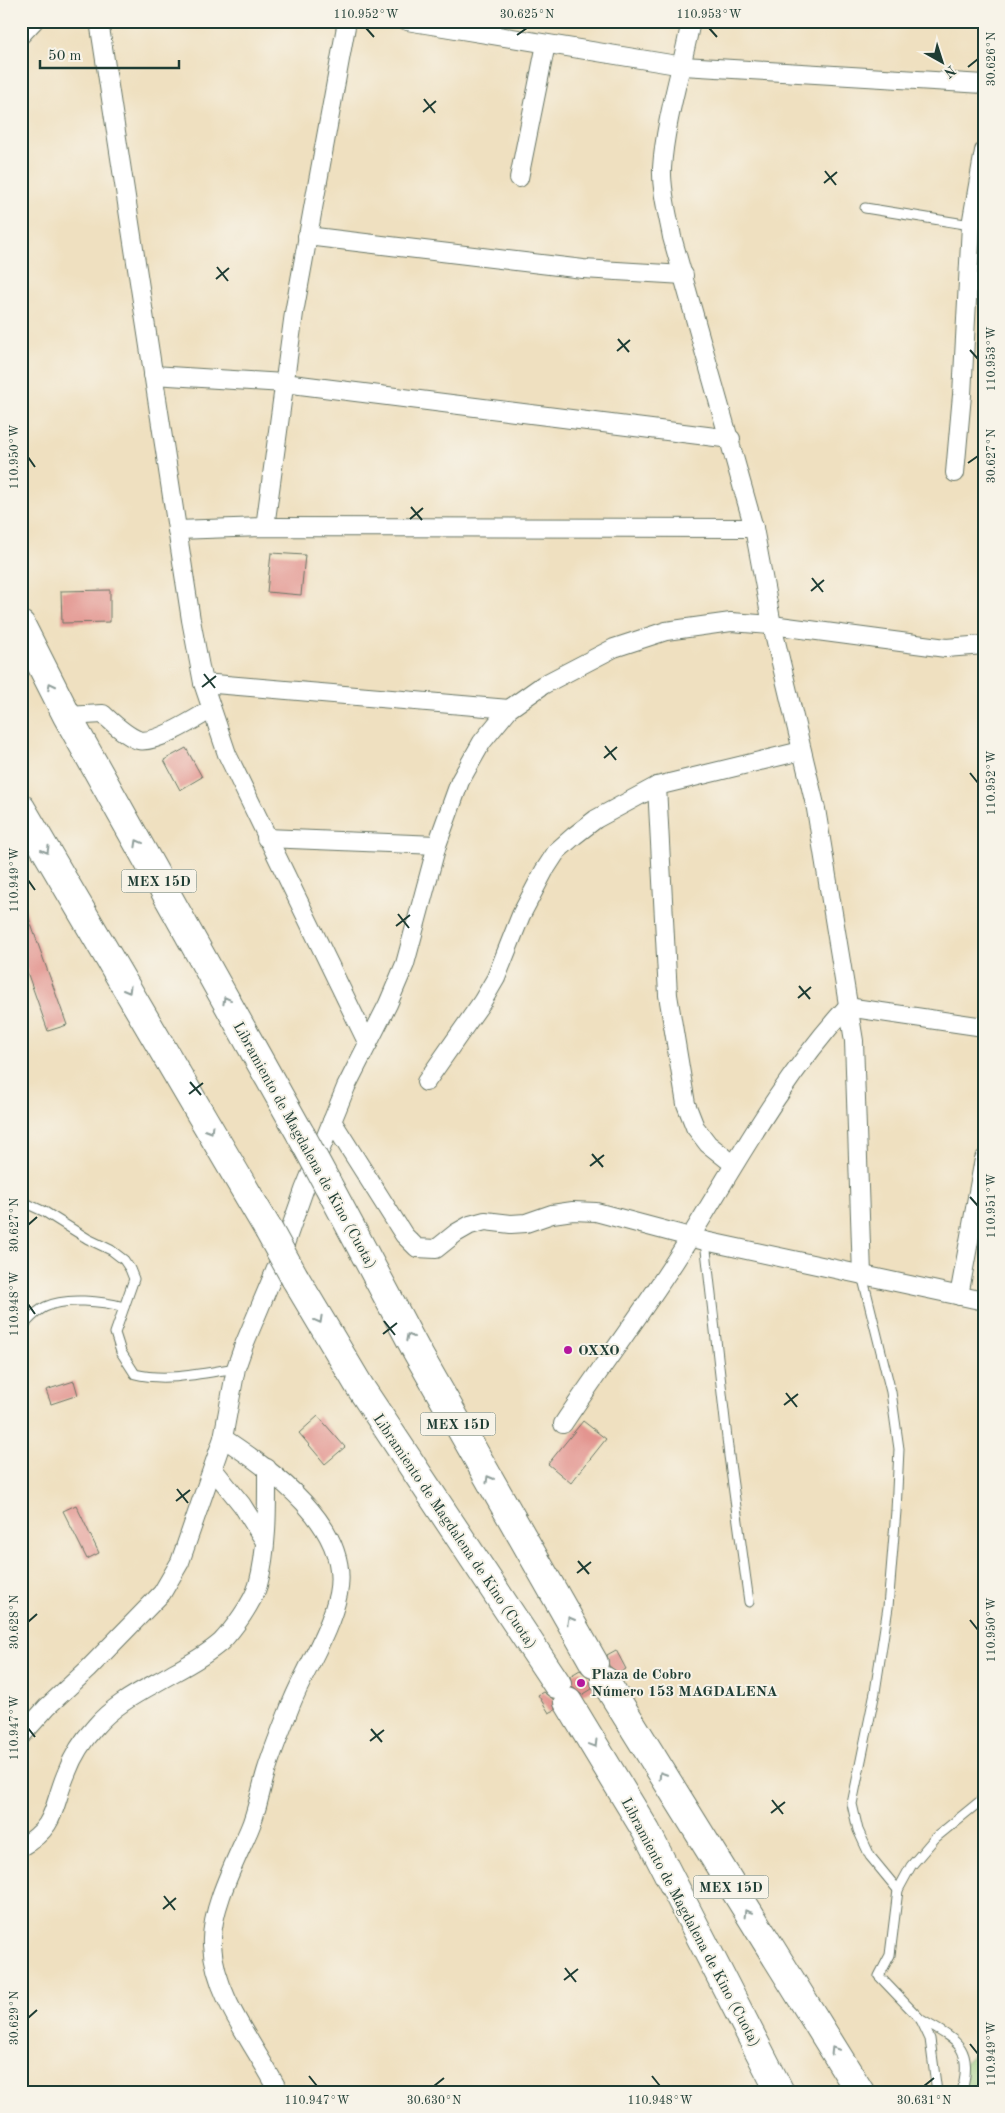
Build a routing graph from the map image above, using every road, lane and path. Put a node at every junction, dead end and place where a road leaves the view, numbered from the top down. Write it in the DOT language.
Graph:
graph roads {
  1 [pos="34,21"];
  2 [pos="99,21"];
  3 [pos="347,21"];
  4 [pos="407,21"];
  5 [pos="691,21"];
  6 [pos="21,35"];
  7 [pos="546,44"];
  8 [pos="683,66"];
  9 [pos="984,84"];
  10 [pos="984,151"];
  11 [pos="518,178"];
  12 [pos="865,208"];
  13 [pos="978,226"];
  14 [pos="307,236"];
  15 [pos="684,275"];
  16 [pos="153,375"];
  17 [pos="284,383"];
  18 [pos="731,439"];
  19 [pos="955,473"];
  20 [pos="265,527"];
  21 [pos="754,528"];
  22 [pos="177,530"];
  23 [pos="21,625"];
  24 [pos="772,625"];
  25 [pos="984,645"];
  26 [pos="203,683"];
  27 [pos="509,709"];
  28 [pos="210,710"];
  29 [pos="67,716"];
  30 [pos="801,751"];
  31 [pos="657,786"];
  32 [pos="21,808"];
  33 [pos="266,838"];
  34 [pos="437,845"];
  35 [pos="847,1007"];
  36 [pos="984,1027"];
  37 [pos="368,1044"];
  38 [pos="426,1082"];
  39 [pos="332,1121"];
  40 [pos="984,1160"];
  41 [pos="733,1164"];
  42 [pos="21,1201"];
  43 [pos="698,1239"];
  44 [pos="862,1274"];
  45 [pos="959,1296"];
  46 [pos="984,1301"];
  47 [pos="124,1307"];
  48 [pos="21,1328"];
  49 [pos="236,1368"];
  50 [pos="563,1424"];
  51 [pos="223,1438"];
  52 [pos="267,1468"];
  53 [pos="213,1469"];
  54 [pos="264,1540"];
  55 [pos="749,1602"];
  56 [pos="21,1736"];
  57 [pos="984,1798"];
  58 [pos="21,1847"];
  59 [pos="898,1890"];
  60 [pos="921,2020"];
  61 [pos="279,2092"];
  62 [pos="780,2092"];
  63 [pos="860,2092"];
  64 [pos="937,2092"];
  65 [pos="962,2092"];
  1 -- 6 [label="street"];
  2 -- 16 [label="street"];
  3 -- 14 [label="street"];
  4 -- 7 [label="street"];
  5 -- 8 [label="street"];
  7 -- 8 [label="street"];
  7 -- 11 [label="street"];
  8 -- 9 [label="street"];
  8 -- 15 [label="street"];
  10 -- 13 [label="street"];
  12 -- 13 [label="lane"];
  13 -- 19 [label="street"];
  14 -- 15 [label="street"];
  14 -- 17 [label="street"];
  15 -- 18 [label="street"];
  16 -- 17 [label="street"];
  16 -- 22 [label="street"];
  17 -- 18 [label="street"];
  17 -- 20 [label="street"];
  18 -- 21 [label="street"];
  20 -- 21 [label="street"];
  20 -- 22 [label="street"];
  21 -- 24 [label="street"];
  22 -- 26 [label="street"];
  29 -- 23 [label="highway, Libramiento de Magdalena de Kino (Cuota) / MEX 15D, one-way"];
  24 -- 25 [label="street"];
  24 -- 27 [label="street"];
  24 -- 30 [label="street"];
  26 -- 27 [label="street"];
  26 -- 28 [label="street"];
  27 -- 34 [label="street"];
  28 -- 29 [label="street"];
  28 -- 33 [label="street"];
  63 -- 29 [label="highway, Libramiento de Magdalena de Kino (Cuota) / MEX 15D, one-way, bridge"];
  30 -- 31 [label="street"];
  30 -- 35 [label="street"];
  31 -- 38 [label="street"];
  31 -- 41 [label="street"];
  32 -- 62 [label="highway, Libramiento de Magdalena de Kino (Cuota) / MEX 15D, one-way, bridge"];
  33 -- 34 [label="street"];
  33 -- 37 [label="street"];
  34 -- 37 [label="street"];
  35 -- 36 [label="street"];
  35 -- 41 [label="street"];
  35 -- 44 [label="street"];
  37 -- 39 [label="street"];
  39 -- 43 [label="street"];
  39 -- 49 [label="street"];
  40 -- 45 [label="street"];
  41 -- 43 [label="street"];
  42 -- 47 [label="lane"];
  43 -- 44 [label="street"];
  43 -- 50 [label="street"];
  43 -- 55 [label="lane"];
  44 -- 45 [label="street"];
  44 -- 59 [label="lane"];
  45 -- 46 [label="street"];
  47 -- 48 [label="lane"];
  47 -- 49 [label="lane"];
  49 -- 51 [label="street"];
  51 -- 52 [label="street"];
  51 -- 53 [label="street"];
  52 -- 54 [label="street"];
  52 -- 61 [label="street"];
  53 -- 54 [label="street"];
  53 -- 56 [label="street"];
  54 -- 58 [label="street"];
  57 -- 59 [label="lane"];
  59 -- 60 [label="lane"];
  60 -- 64 [label="lane"];
  60 -- 65 [label="lane"];
}
